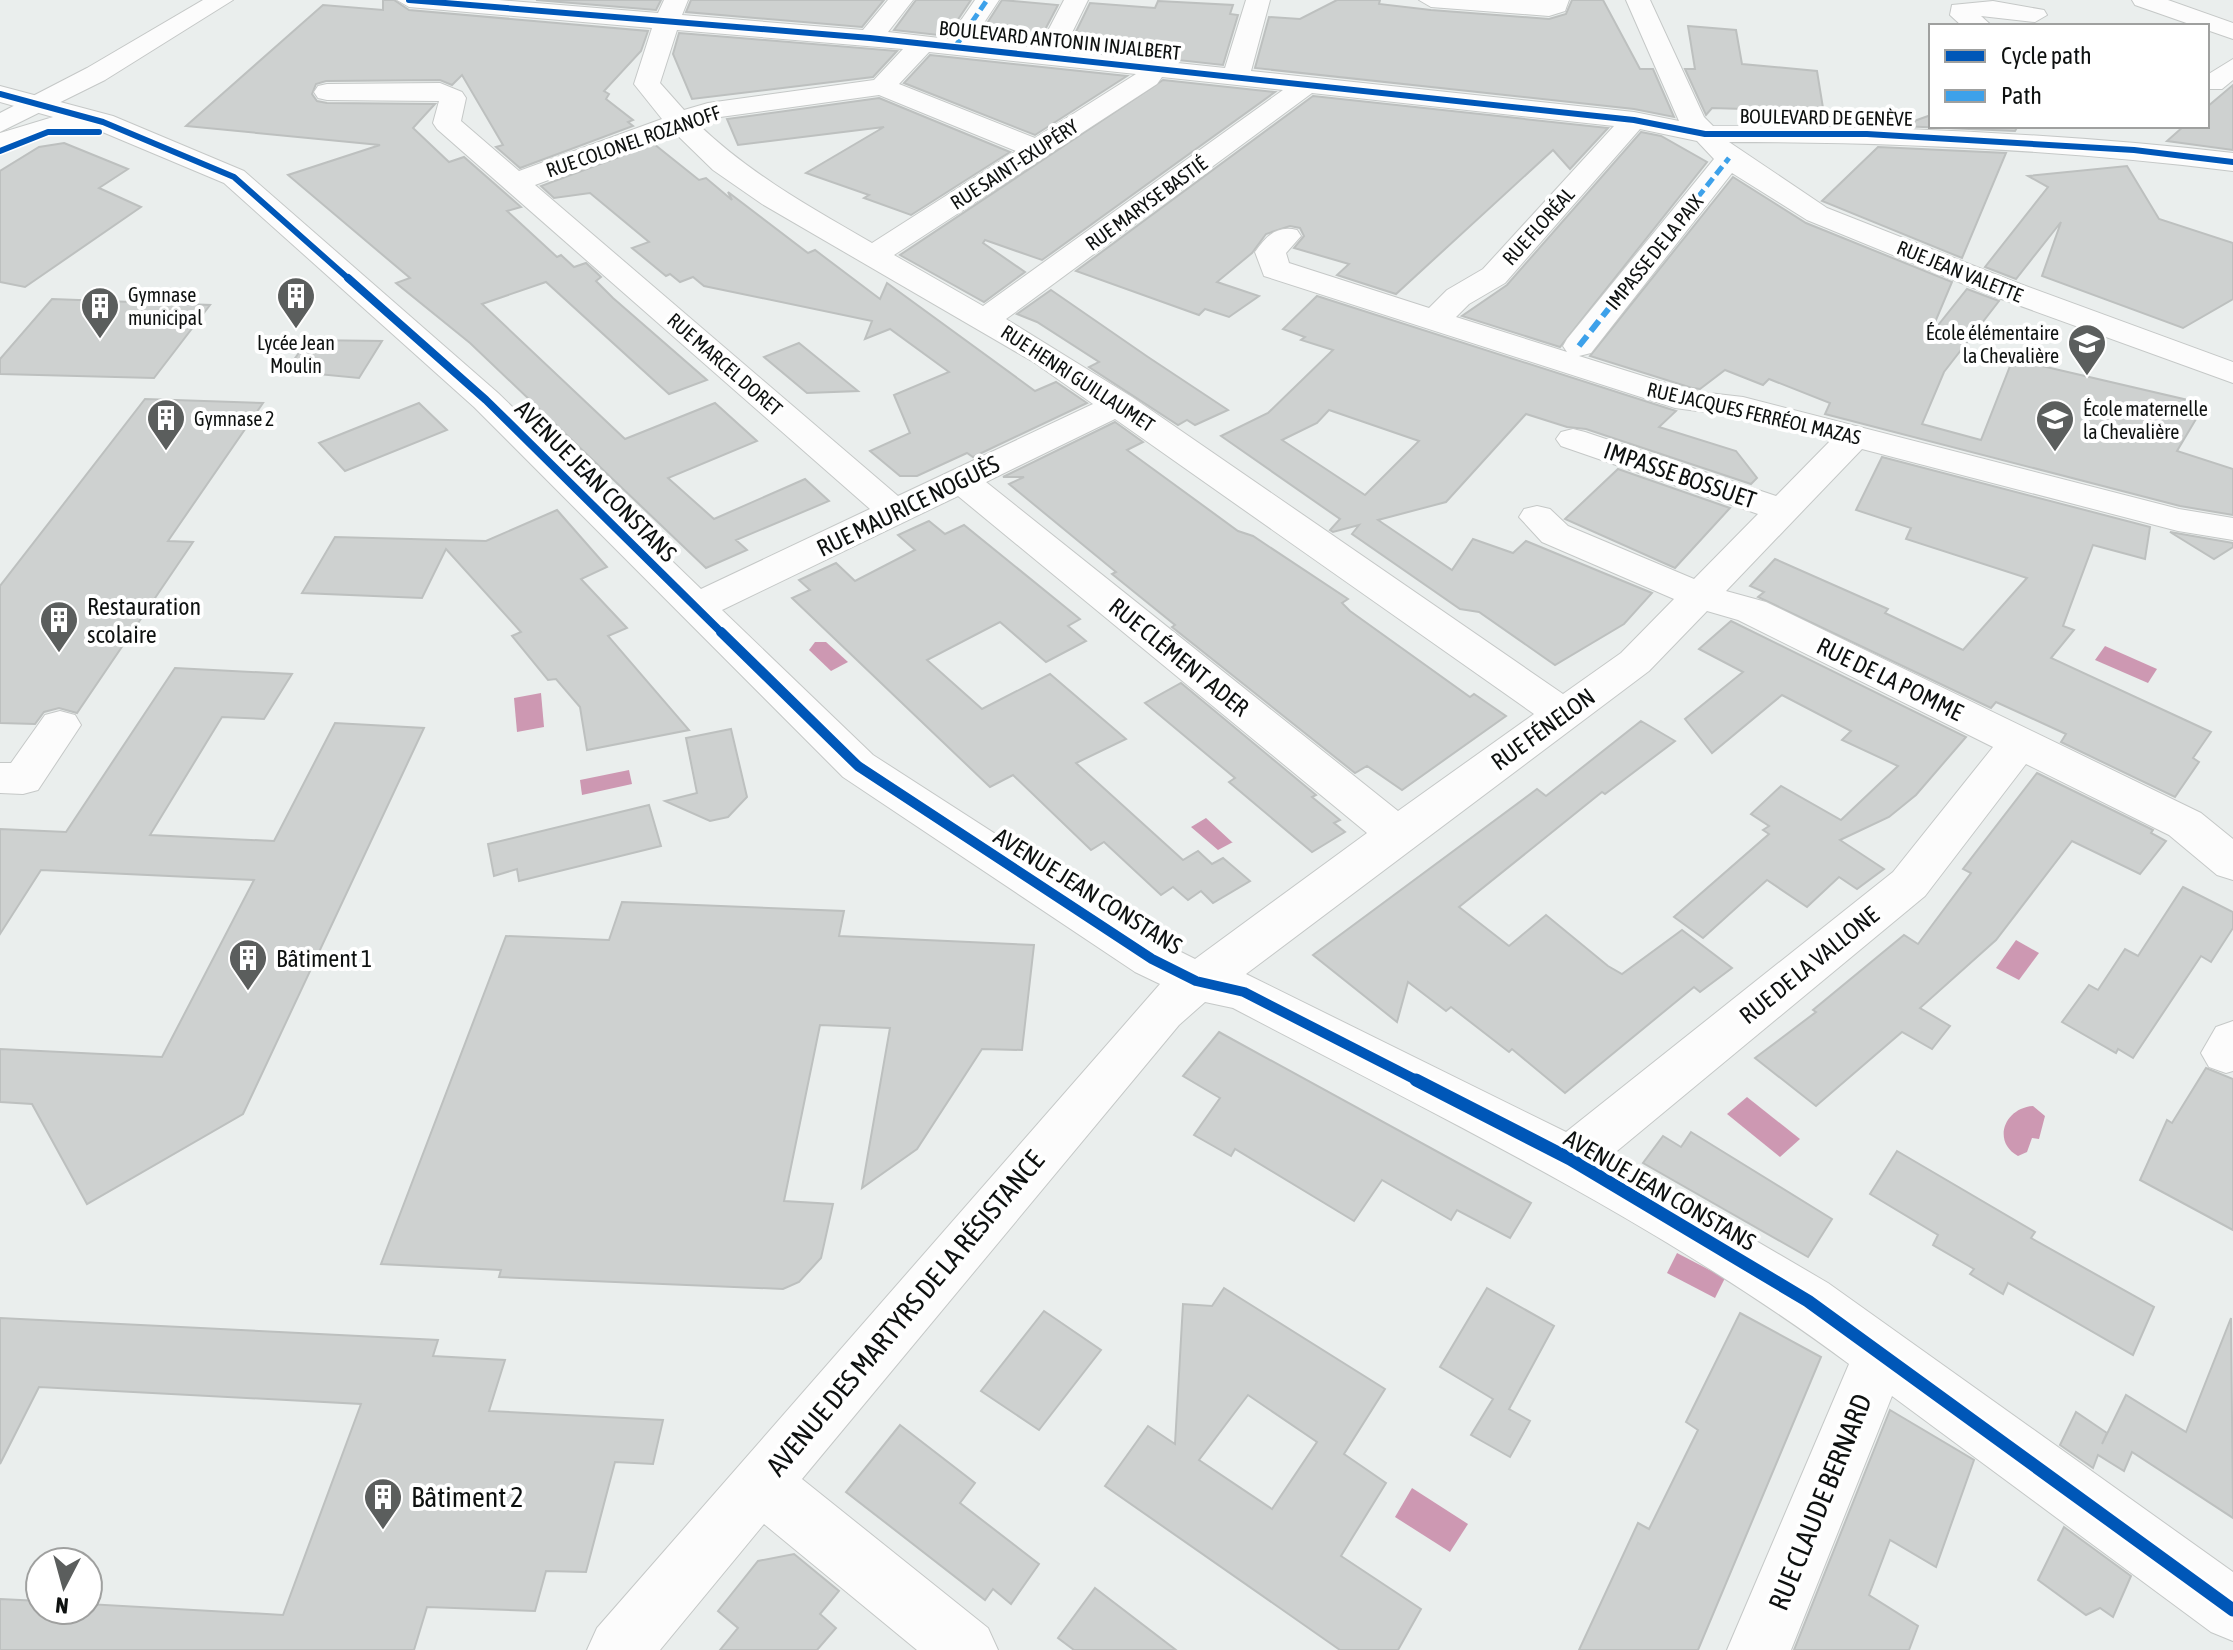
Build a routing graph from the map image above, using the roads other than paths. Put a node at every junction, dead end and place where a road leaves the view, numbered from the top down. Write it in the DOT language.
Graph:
graph roads {
  1 [pos="409,0"];
  2 [pos="762,0"];
  3 [pos="901,0"];
  4 [pos="987,0"];
  5 [pos="1076,0"];
  6 [pos="1258,0"];
  7 [pos="1431,0"];
  8 [pos="1557,0"];
  9 [pos="1638,0"];
  10 [pos="2062,0"];
  11 [pos="2144,0"];
  12 [pos="211,4"];
  13 [pos="673,11"];
  14 [pos="2026,20"];
  15 [pos="1976,24"];
  16 [pos="738,27"];
  17 [pos="2233,31"];
  18 [pos="870,38"];
  19 [pos="922,44"];
  20 [pos="955,47"];
  21 [pos="1047,57"];
  22 [pos="1153,68"];
  23 [pos="96,74"];
  24 [pos="1236,77"];
  25 [pos="0,78"];
  26 [pos="1302,85"];
  27 [pos="882,87"];
  28 [pos="327,92"];
  29 [pos="0,94"];
  30 [pos="39,106"];
  31 [pos="1634,120"];
  32 [pos="679,121"];
  33 [pos="103,122"];
  34 [pos="0,124"];
  35 [pos="1705,134"];
  36 [pos="2133,138"];
  37 [pos="0,139"];
  38 [pos="1037,149"];
  39 [pos="1729,158"];
  40 [pos="2233,162"];
  41 [pos="516,182"];
  42 [pos="1286,236"];
  43 [pos="871,257"];
  44 [pos="986,319"];
  45 [pos="1433,322"];
  46 [pos="1579,346"];
  47 [pos="2233,373"];
  48 [pos="1120,404"];
  49 [pos="1855,436"];
  50 [pos="1573,439"];
  51 [pos="961,480"];
  52 [pos="1786,511"];
  53 [pos="895,512"];
  54 [pos="1537,517"];
  55 [pos="2233,529"];
  56 [pos="1700,596"];
  57 [pos="696,607"];
  58 [pos="1564,715"];
  59 [pos="60,725"];
  60 [pos="2019,743"];
  61 [pos="0,778"];
  62 [pos="1397,834"];
  63 [pos="2233,863"];
  64 [pos="1196,981"];
  65 [pos="1570,1159"];
  66 [pos="1881,1354"];
  67 [pos="759,1485"];
  68 [pos="2233,1610"];
  69 [pos="619,1650"];
  70 [pos="966,1650"];
  71 [pos="1759,1650"];
  1 -- 13 [label="street, BOULEVARD ANTONIN INJALBERT"];
  2 -- 16 [label="street"];
  3 -- 18 [label="street"];
  4 -- 20 [label="street"];
  5 -- 21 [label="street"];
  6 -- 24 [label="street"];
  7 -- 8 [label="street"];
  9 -- 35 [label="street, RUE JEAN VALETTE"];
  10 -- 14 [label="street"];
  11 -- 17 [label="street"];
  12 -- 23 [label="street"];
  13 -- 16 [label="street, BOULEVARD ANTONIN INJALBERT"];
  13 -- 32 [label="street, RUE HENRI GUILLAUMET"];
  14 -- 15 [label="street"];
  16 -- 18 [label="street, BOULEVARD ANTONIN INJALBERT"];
  18 -- 19 [label="street, BOULEVARD ANTONIN INJALBERT"];
  19 -- 20 [label="street, BOULEVARD ANTONIN INJALBERT"];
  19 -- 27 [label="street"];
  20 -- 21 [label="street, BOULEVARD ANTONIN INJALBERT"];
  21 -- 22 [label="street, BOULEVARD ANTONIN INJALBERT"];
  22 -- 24 [label="street, BOULEVARD ANTONIN INJALBERT"];
  22 -- 38 [label="street, RUE SAINT-EXUPÉRY"];
  23 -- 25 [label="street"];
  23 -- 30 [label="street"];
  23 -- 33 [label="street, AVENUE JEAN CONSTANS"];
  24 -- 26 [label="street, BOULEVARD ANTONIN INJALBERT"];
  26 -- 31 [label="street, BOULEVARD ANTONIN INJALBERT"];
  26 -- 44 [label="street, RUE MARYSE BASTIÉ"];
  27 -- 32 [label="street, RUE COLONEL ROZANOFF"];
  27 -- 38 [label="street"];
  28 -- 41 [label="street, RUE MARCEL DORET"];
  29 -- 30 [label="street, AVENUE JEAN CONSTANS"];
  30 -- 33 [label="street, AVENUE JEAN CONSTANS"];
  30 -- 34 [label="street"];
  30 -- 37 [label="street"];
  31 -- 35 [label="street, BOULEVARD ANTONIN INJALBERT"];
  31 -- 45 [label="street, RUE FLORÉAL"];
  32 -- 41 [label="street, RUE COLONEL ROZANOFF"];
  32 -- 43 [label="street, RUE HENRI GUILLAUMET"];
  33 -- 37 [label="street, AVENUE JEAN CONSTANS"];
  33 -- 57 [label="street, AVENUE JEAN CONSTANS"];
  35 -- 36 [label="street, BOULEVARD DE GENÈVE"];
  35 -- 39 [label="street, RUE JEAN VALETTE"];
  36 -- 40 [label="street, BOULEVARD DE GENÈVE"];
  38 -- 43 [label="street, RUE SAINT-EXUPÉRY"];
  39 -- 46 [label="street, IMPASSE DE LA PAIX"];
  39 -- 47 [label="street, RUE JEAN VALETTE"];
  41 -- 53 [label="street, RUE MARCEL DORET"];
  42 -- 45 [label="street, RUE JACQUES FERRÉOL MAZAS"];
  43 -- 44 [label="street, RUE HENRI GUILLAUMET"];
  44 -- 48 [label="street, RUE HENRI GUILLAUMET"];
  45 -- 49 [label="street, RUE JACQUES FERRÉOL MAZAS"];
  48 -- 51 [label="street, RUE MAURICE NOGUÈS"];
  48 -- 58 [label="street, RUE HENRI GUILLAUMET"];
  49 -- 52 [label="street, RUE FÉNELON"];
  49 -- 55 [label="street, RUE JACQUES FERRÉOL MAZAS"];
  50 -- 52 [label="street, IMPASSE BOSSUET"];
  51 -- 53 [label="street, RUE MAURICE NOGUÈS"];
  51 -- 62 [label="street, RUE CLÉMENT ADER"];
  52 -- 56 [label="street, RUE FÉNELON"];
  53 -- 57 [label="street, RUE MAURICE NOGUÈS"];
  54 -- 56 [label="street, RUE DE LA POMME"];
  56 -- 58 [label="street, RUE FÉNELON"];
  56 -- 60 [label="street, RUE DE LA POMME"];
  57 -- 64 [label="street, AVENUE JEAN CONSTANS"];
  58 -- 62 [label="street, RUE FÉNELON"];
  59 -- 61 [label="street"];
  60 -- 63 [label="street, RUE DE LA POMME"];
  60 -- 65 [label="street, RUE DE LA VALLONE"];
  62 -- 64 [label="street, RUE FÉNELON"];
  64 -- 65 [label="street, AVENUE JEAN CONSTANS"];
  64 -- 67 [label="street, AVENUE DES MARTYRS DE LA RÉSISTANCE"];
  65 -- 66 [label="street, AVENUE JEAN CONSTANS"];
  66 -- 68 [label="street, AVENUE JEAN CONSTANS"];
  66 -- 71 [label="street, RUE CLAUDE BERNARD"];
  67 -- 69 [label="street, AVENUE DES MARTYRS DE LA RÉSISTANCE"];
  67 -- 70 [label="street"];
}
